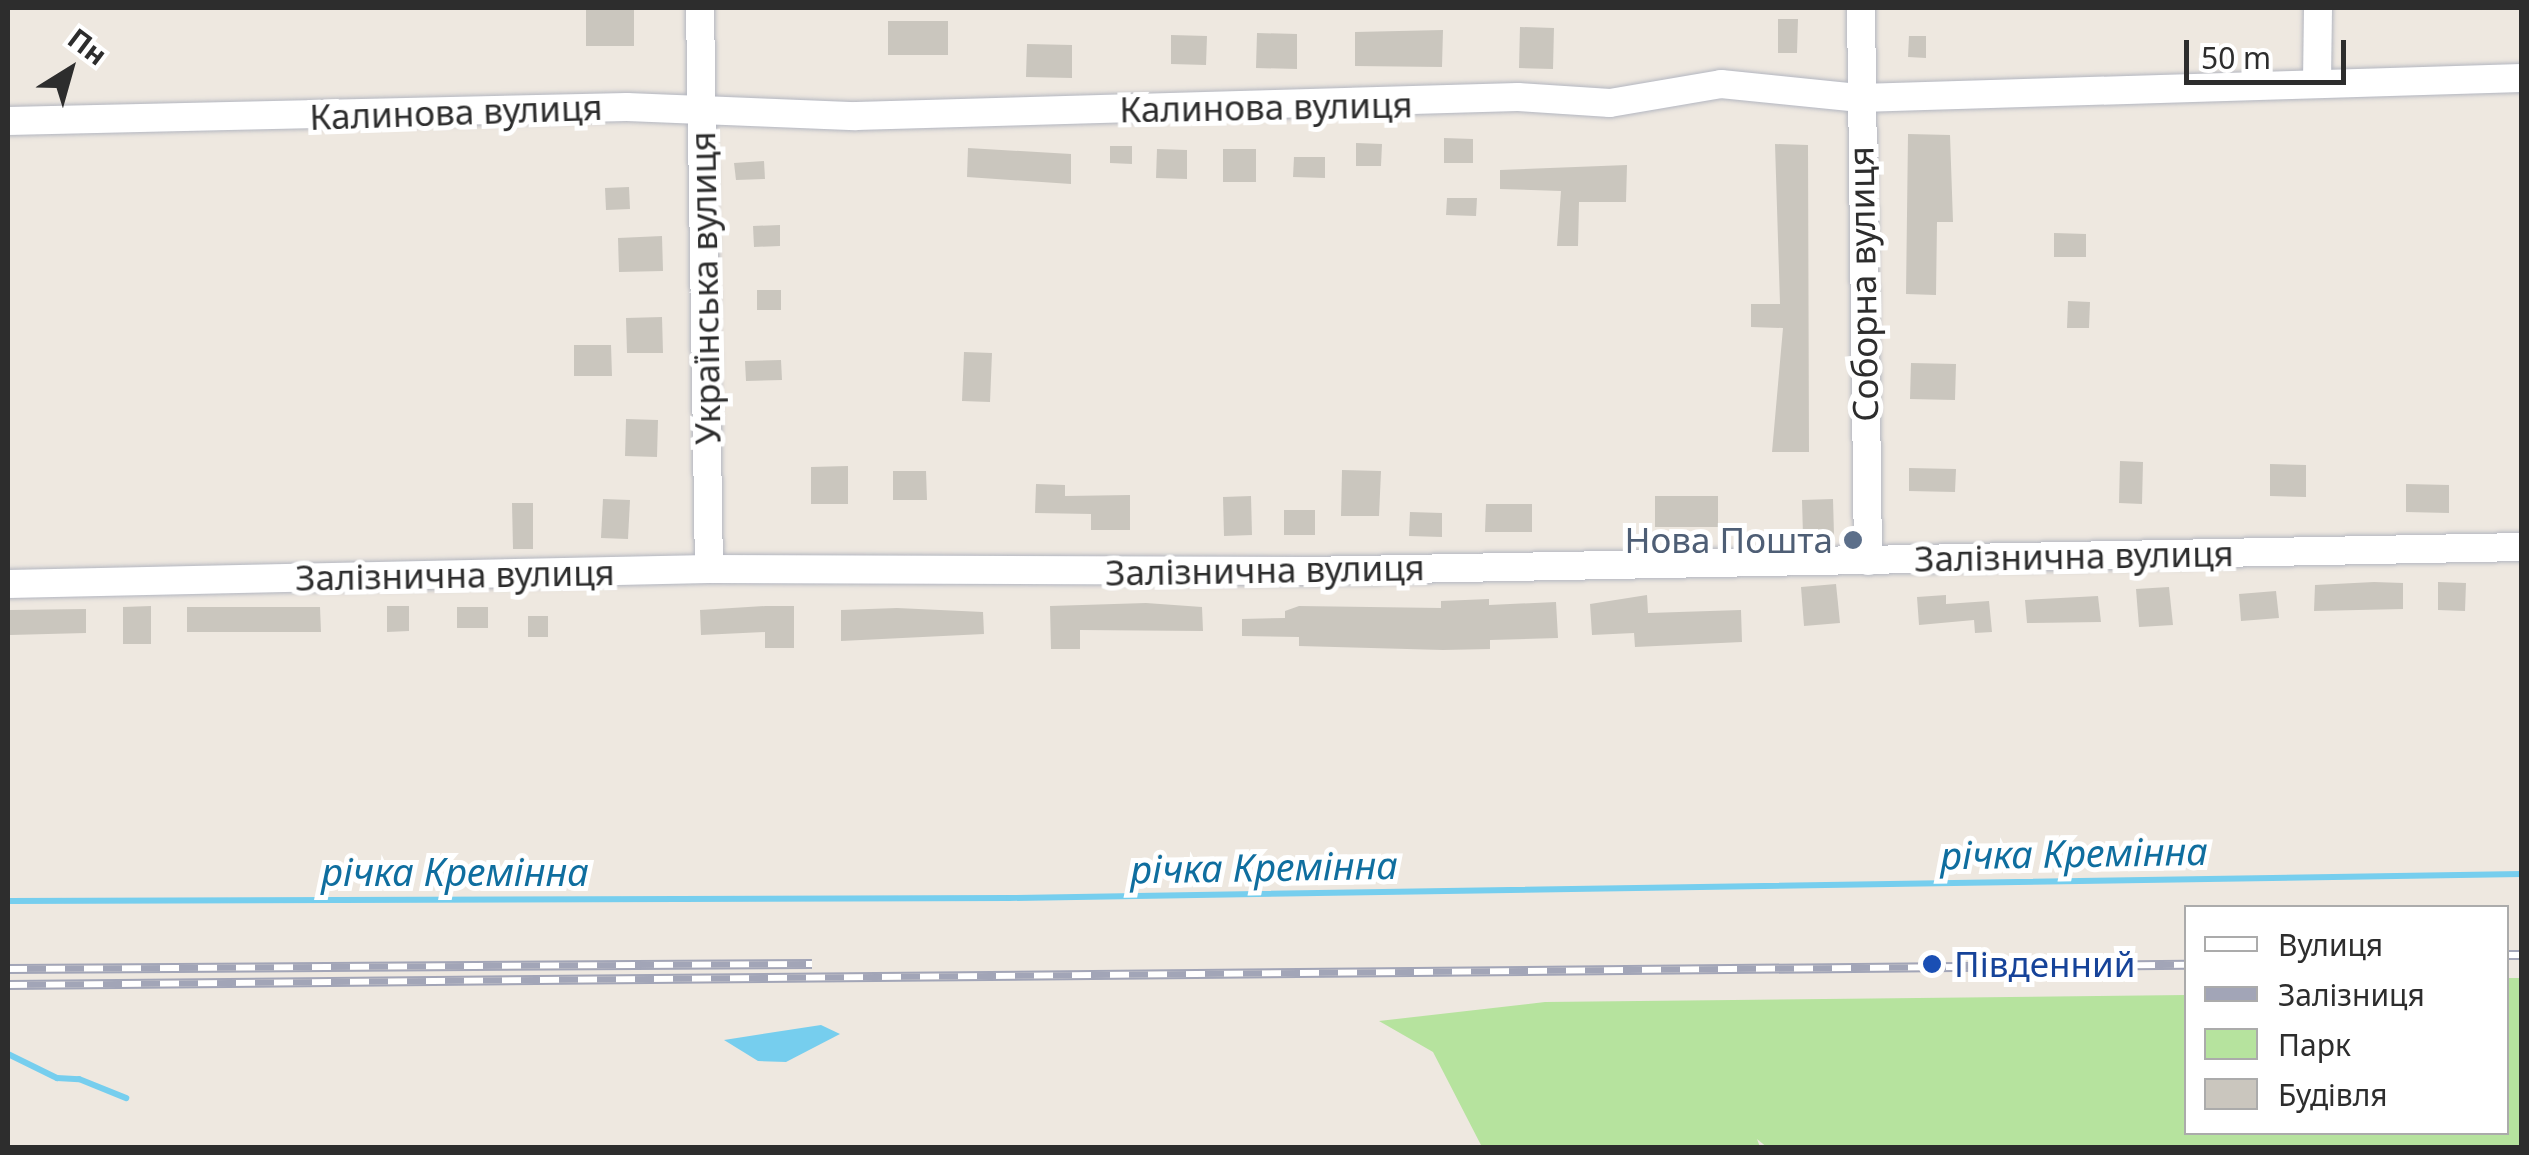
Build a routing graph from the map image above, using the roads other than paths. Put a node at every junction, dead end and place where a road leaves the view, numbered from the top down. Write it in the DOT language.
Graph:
graph roads {
  1 [pos="700,8"];
  2 [pos="1861,8"];
  3 [pos="2318,8"];
  4 [pos="2522,78"];
  5 [pos="2317,82"];
  6 [pos="1860,98"];
  7 [pos="702,112"];
  8 [pos="8,121"];
  9 [pos="2522,547"];
  10 [pos="1868,561"];
  11 [pos="709,569"];
  12 [pos="8,584"];
  1 -- 7 [label="street, Українська вулиця"];
  2 -- 6 [label="street, Соборна вулиця"];
  3 -- 5 [label="street"];
  4 -- 5 [label="street, Калинова вулиця"];
  5 -- 6 [label="street, Калинова вулиця"];
  6 -- 7 [label="street, Калинова вулиця"];
  6 -- 10 [label="street, Соборна вулиця"];
  7 -- 8 [label="street, Калинова вулиця"];
  7 -- 11 [label="street, Українська вулиця"];
  9 -- 10 [label="street, Залізнична вулиця"];
  10 -- 11 [label="street, Залізнична вулиця"];
  11 -- 12 [label="street, Залізнична вулиця"];
}
